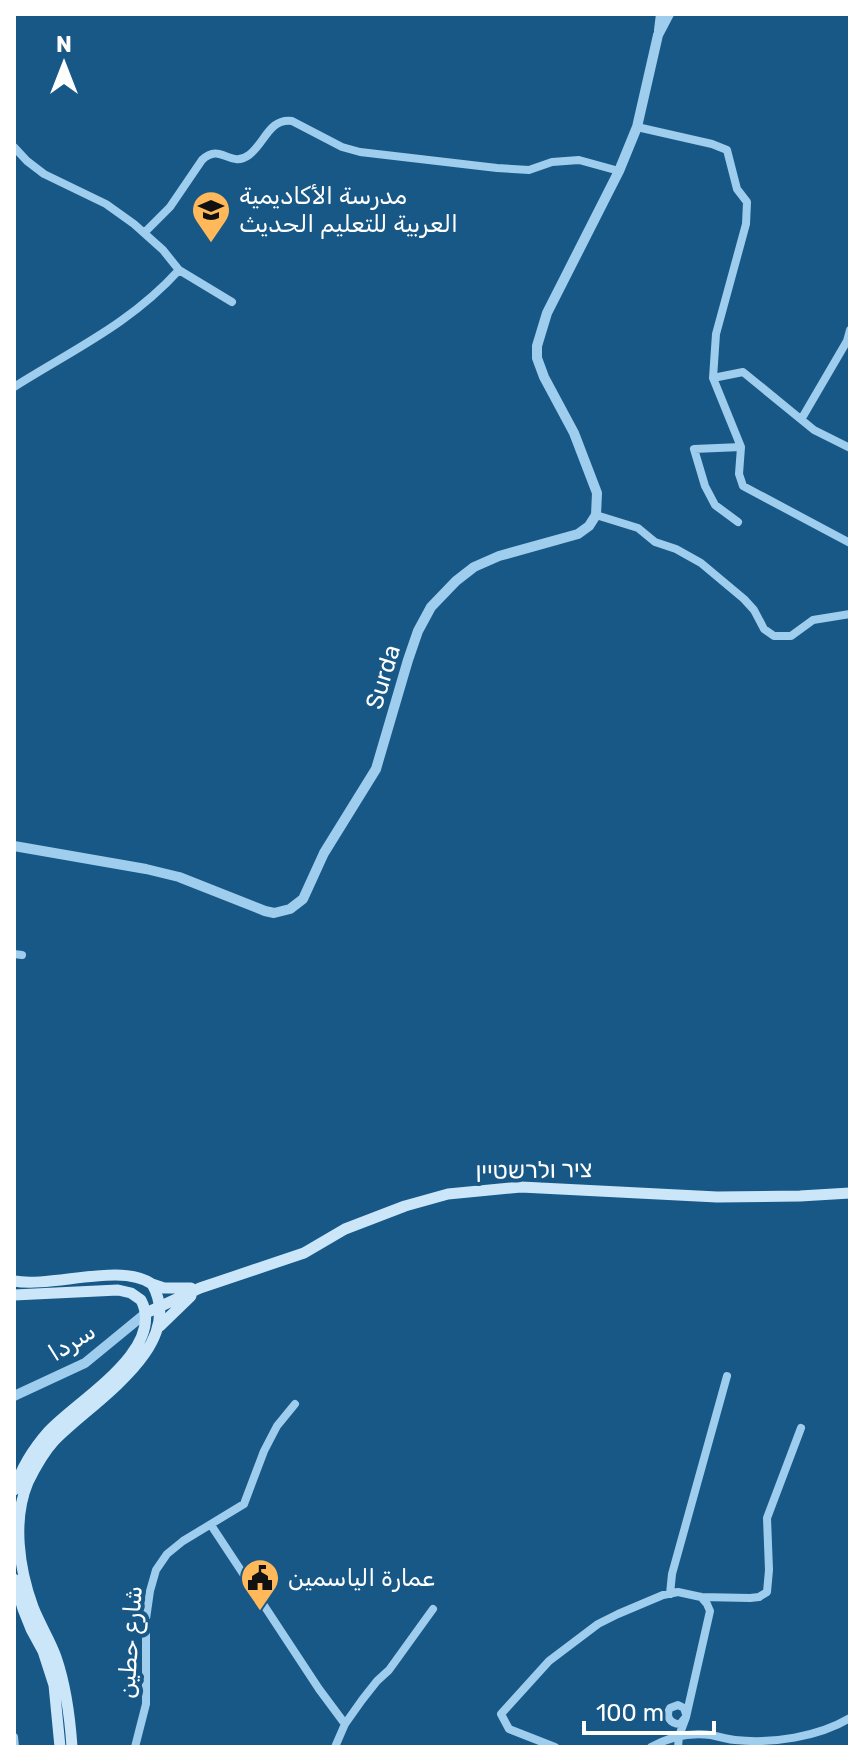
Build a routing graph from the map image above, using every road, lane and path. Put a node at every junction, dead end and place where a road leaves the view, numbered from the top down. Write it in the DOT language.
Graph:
graph roads {
  1 [pos="660,14"];
  2 [pos="669,14"];
  3 [pos="658,35"];
  4 [pos="637,127"];
  5 [pos="14,147"];
  6 [pos="619,171"];
  7 [pos="144,233"];
  8 [pos="179,270"];
  9 [pos="232,302"];
  10 [pos="850,330"];
  11 [pos="713,378"];
  12 [pos="14,387"];
  13 [pos="802,418"];
  14 [pos="741,447"];
  15 [pos="850,448"];
  16 [pos="596,515"];
  17 [pos="738,522"];
  18 [pos="850,543"];
  19 [pos="850,614"];
  20 [pos="14,846"];
  21 [pos="850,1193"];
  22 [pos="14,1281"];
  23 [pos="152,1284"];
  24 [pos="200,1288"];
  25 [pos="14,1295"];
  26 [pos="161,1305"];
  27 [pos="146,1313"];
  28 [pos="158,1329"];
  29 [pos="727,1376"];
  30 [pos="14,1396"];
  31 [pos="295,1404"];
  32 [pos="801,1428"];
  33 [pos="14,1490"];
  34 [pos="211,1525"];
  35 [pos="14,1579"];
  36 [pos="670,1594"];
  37 [pos="701,1597"];
  38 [pos="728,1597"];
  39 [pos="433,1609"];
  40 [pos="710,1611"];
  41 [pos="693,1688"];
  42 [pos="672,1706"];
  43 [pos="686,1717"];
  44 [pos="850,1718"];
  45 [pos="671,1722"];
  46 [pos="345,1724"];
  47 [pos="698,1733"];
  48 [pos="679,1736"];
  49 [pos="14,1737"];
  50 [pos="654,1745"];
  51 [pos="15,1747"];
  52 [pos="60,1747"];
  53 [pos="72,1747"];
  54 [pos="135,1747"];
  55 [pos="335,1747"];
  56 [pos="555,1747"];
  57 [pos="678,1747"];
  1 -- 3 [label="street"];
  2 -- 3 [label="street"];
  3 -- 4 [label="street"];
  4 -- 6 [label="street"];
  4 -- 11 [label="street"];
  5 -- 7 [label="street"];
  6 -- 7 [label="street"];
  6 -- 16 [label="street"];
  7 -- 8 [label="street"];
  8 -- 9 [label="street"];
  8 -- 12 [label="street"];
  10 -- 13 [label="street"];
  11 -- 13 [label="street"];
  11 -- 14 [label="street"];
  13 -- 15 [label="street"];
  14 -- 17 [label="street"];
  14 -- 18 [label="street"];
  16 -- 19 [label="street"];
  16 -- 20 [label="street, Surda"];
  21 -- 24 [label="main road, ציר ולרשטיין"];
  22 -- 23 [label="main road"];
  23 -- 24 [label="main road"];
  23 -- 26 [label="main road"];
  24 -- 26 [label="main road, ציר ולרשטיין"];
  24 -- 28 [label="main road"];
  25 -- 27 [label="main road"];
  26 -- 27 [label="main road, ציר ולרשטיין"];
  26 -- 28 [label="main road"];
  27 -- 30 [label="street, سردا"];
  27 -- 33 [label="main road"];
  28 -- 53 [label="main road"];
  29 -- 36 [label="street"];
  31 -- 34 [label="street, شارع حطين"];
  32 -- 38 [label="street"];
  34 -- 46 [label="street"];
  34 -- 54 [label="street, شارع حطين"];
  35 -- 52 [label="main road"];
  36 -- 37 [label="street"];
  36 -- 56 [label="street"];
  37 -- 38 [label="street"];
  37 -- 40 [label="street"];
  38 -- 40 [label="street"];
  39 -- 46 [label="street"];
  40 -- 41 [label="street"];
  41 -- 42 [label="street"];
  41 -- 43 [label="street"];
  42 -- 43 [label="street"];
  42 -- 45 [label="street"];
  43 -- 45 [label="street"];
  43 -- 47 [label="street"];
  43 -- 48 [label="street"];
  44 -- 47 [label="street"];
  45 -- 48 [label="street"];
  45 -- 50 [label="street"];
  46 -- 55 [label="street"];
  47 -- 48 [label="street"];
  48 -- 50 [label="street"];
  48 -- 57 [label="street"];
  49 -- 51 [label="street"];
}
